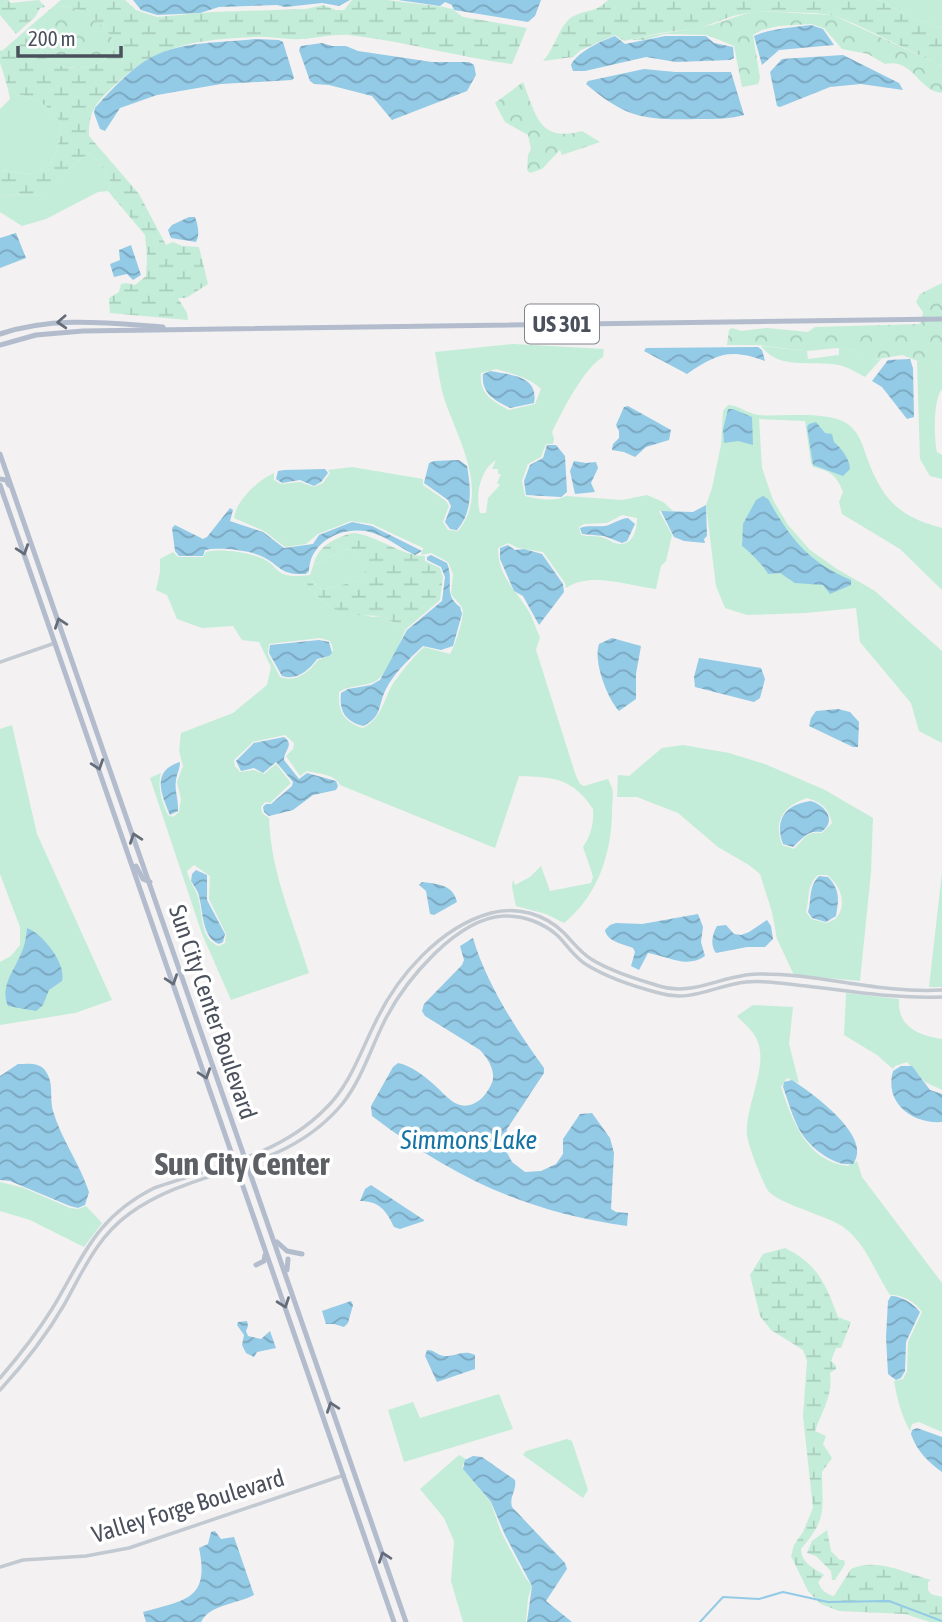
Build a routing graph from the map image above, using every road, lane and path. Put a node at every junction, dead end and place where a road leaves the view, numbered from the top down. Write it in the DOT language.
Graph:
graph roads {
  1 [pos="942,319"];
  2 [pos="187,329"];
  3 [pos="0,334"];
  4 [pos="0,345"];
  5 [pos="0,454"];
  6 [pos="0,480"];
  7 [pos="0,485"];
  8 [pos="29,533"];
  9 [pos="55,643"];
  10 [pos="0,662"];
  11 [pos="122,835"];
  12 [pos="150,882"];
  13 [pos="448,938"];
  14 [pos="419,960"];
  15 [pos="425,966"];
  16 [pos="633,976"];
  17 [pos="715,982"];
  18 [pos="631,983"];
  19 [pos="717,989"];
  20 [pos="394,990"];
  21 [pos="942,990"];
  22 [pos="400,995"];
  23 [pos="942,997"];
  24 [pos="355,1068"];
  25 [pos="362,1072"];
  26 [pos="246,1158"];
  27 [pos="236,1161"];
  28 [pos="248,1166"];
  29 [pos="238,1169"];
  30 [pos="107,1220"];
  31 [pos="113,1227"];
  32 [pos="272,1234"];
  33 [pos="265,1249"];
  34 [pos="302,1254"];
  35 [pos="285,1260"];
  36 [pos="269,1261"];
  37 [pos="262,1262"];
  38 [pos="272,1269"];
  39 [pos="0,1378"];
  40 [pos="0,1390"];
  41 [pos="344,1475"];
  42 [pos="0,1567"];
  43 [pos="394,1622"];
  44 [pos="406,1622"];
  1 -- 2 [label="main road, US 301"];
  2 -- 3 [label="main road, US 301, one-way"];
  2 -- 4 [label="main road, US 301"];
  5 -- 8 [label="main road, Sun City Center Boulevard"];
  6 -- 8 [label="main road"];
  7 -- 9 [label="main road, Sun City Center Boulevard, one-way"];
  12 -- 8 [label="main road, Sun City Center Boulevard, one-way"];
  9 -- 10 [label="street"];
  9 -- 11 [label="main road, Sun City Center Boulevard, one-way"];
  11 -- 12 [label="main road"];
  11 -- 27 [label="main road, Sun City Center Boulevard, one-way"];
  12 -- 26 [label="main road, Sun City Center Boulevard"];
  13 -- 14 [label="street"];
  13 -- 15 [label="street"];
  13 -- 16 [label="street"];
  13 -- 18 [label="street"];
  14 -- 15 [label="street"];
  14 -- 20 [label="street"];
  15 -- 22 [label="street"];
  16 -- 17 [label="street"];
  16 -- 18 [label="street"];
  17 -- 19 [label="street"];
  17 -- 21 [label="street"];
  18 -- 19 [label="street"];
  19 -- 23 [label="street"];
  20 -- 22 [label="street"];
  20 -- 24 [label="street"];
  22 -- 25 [label="street"];
  24 -- 25 [label="street"];
  24 -- 26 [label="street"];
  25 -- 28 [label="street"];
  26 -- 27 [label="street"];
  26 -- 28 [label="main road, Sun City Center Boulevard"];
  27 -- 29 [label="main road, Sun City Center Boulevard"];
  27 -- 30 [label="street"];
  28 -- 29 [label="street"];
  28 -- 32 [label="main road, Sun City Center Boulevard"];
  29 -- 31 [label="street"];
  29 -- 33 [label="main road, Sun City Center Boulevard"];
  30 -- 31 [label="street"];
  30 -- 39 [label="street"];
  31 -- 40 [label="street"];
  32 -- 34 [label="main road"];
  32 -- 35 [label="main road, Sun City Center Boulevard"];
  33 -- 36 [label="main road, Sun City Center Boulevard"];
  33 -- 37 [label="main road"];
  35 -- 36 [label="main road"];
  44 -- 35 [label="main road, Sun City Center Boulevard, one-way"];
  36 -- 37 [label="main road"];
  36 -- 38 [label="main road, Sun City Center Boulevard"];
  37 -- 38 [label="main road"];
  38 -- 41 [label="main road, Sun City Center Boulevard, one-way"];
  41 -- 42 [label="street, Valley Forge Boulevard"];
  41 -- 43 [label="main road, Sun City Center Boulevard"];
}
